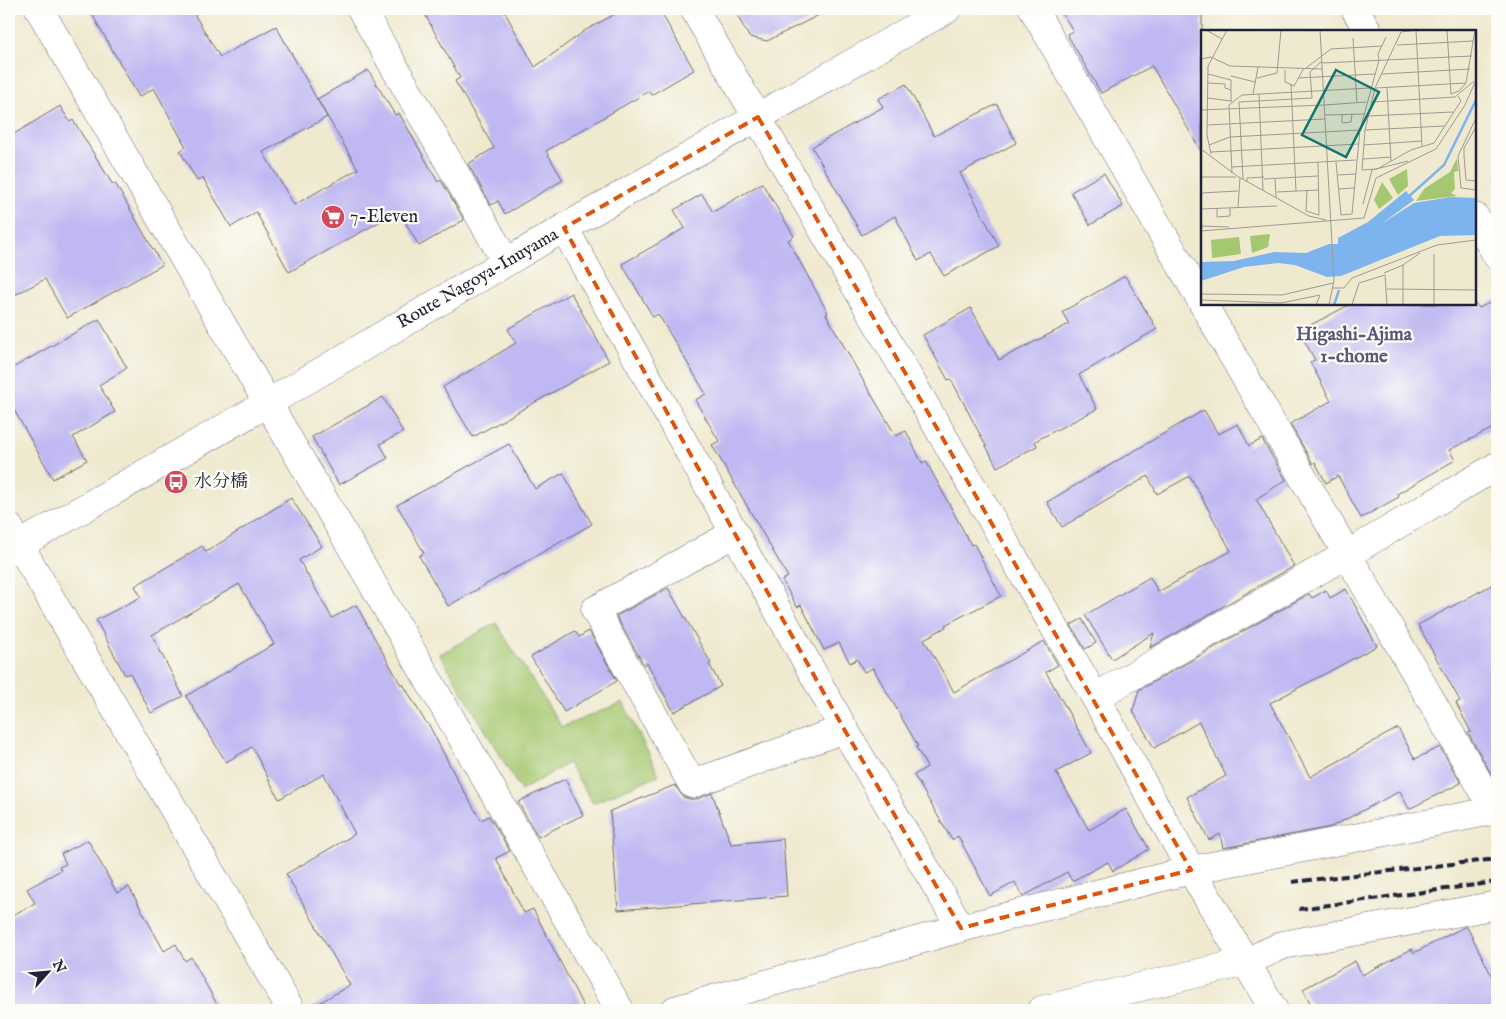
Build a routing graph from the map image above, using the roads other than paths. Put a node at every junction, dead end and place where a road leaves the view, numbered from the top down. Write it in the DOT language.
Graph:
graph roads {
  1 [pos="40,9"];
  2 [pos="361,9"];
  3 [pos="694,9"];
  4 [pos="947,9"];
  5 [pos="1033,9"];
  6 [pos="1355,9"];
  7 [pos="1367,30"];
  8 [pos="758,117"];
  9 [pos="1476,219"];
  10 [pos="564,228"];
  11 [pos="1497,256"];
  12 [pos="506,262"];
  13 [pos="1201,300"];
  14 [pos="1204,305"];
  15 [pos="268,403"];
  16 [pos="1497,466"];
  17 [pos="734,533"];
  18 [pos="12,541"];
  19 [pos="1348,554"];
  20 [pos="1095,697"];
  21 [pos="844,730"];
  22 [pos="1496,810"];
  23 [pos="1192,870"];
  24 [pos="1497,905"];
  25 [pos="961,928"];
  26 [pos="1246,962"];
  27 [pos="291,1010"];
  28 [pos="620,1010"];
  29 [pos="675,1010"];
  30 [pos="1042,1010"];
  31 [pos="1274,1010"];
  1 -- 15 [label="street"];
  2 -- 12 [label="street"];
  3 -- 8 [label="street"];
  4 -- 8 [label="street, Route Nagoya-Inuyama"];
  5 -- 13 [label="street"];
  6 -- 7 [label="street"];
  8 -- 10 [label="street, Route Nagoya-Inuyama"];
  8 -- 20 [label="street"];
  9 -- 11 [label="street"];
  10 -- 12 [label="street, Route Nagoya-Inuyama"];
  10 -- 17 [label="street"];
  12 -- 15 [label="street, Route Nagoya-Inuyama"];
  14 -- 19 [label="street"];
  15 -- 18 [label="street, Route Nagoya-Inuyama"];
  15 -- 28 [label="street"];
  16 -- 19 [label="street"];
  17 -- 21 [label="street"];
  17 -- 21 [label="street"];
  18 -- 27 [label="street"];
  19 -- 20 [label="street"];
  19 -- 22 [label="street"];
  20 -- 23 [label="street"];
  21 -- 25 [label="street"];
  22 -- 23 [label="street"];
  23 -- 25 [label="street"];
  23 -- 26 [label="street"];
  24 -- 26 [label="street"];
  25 -- 29 [label="street"];
  26 -- 30 [label="street"];
  26 -- 31 [label="street"];
}
